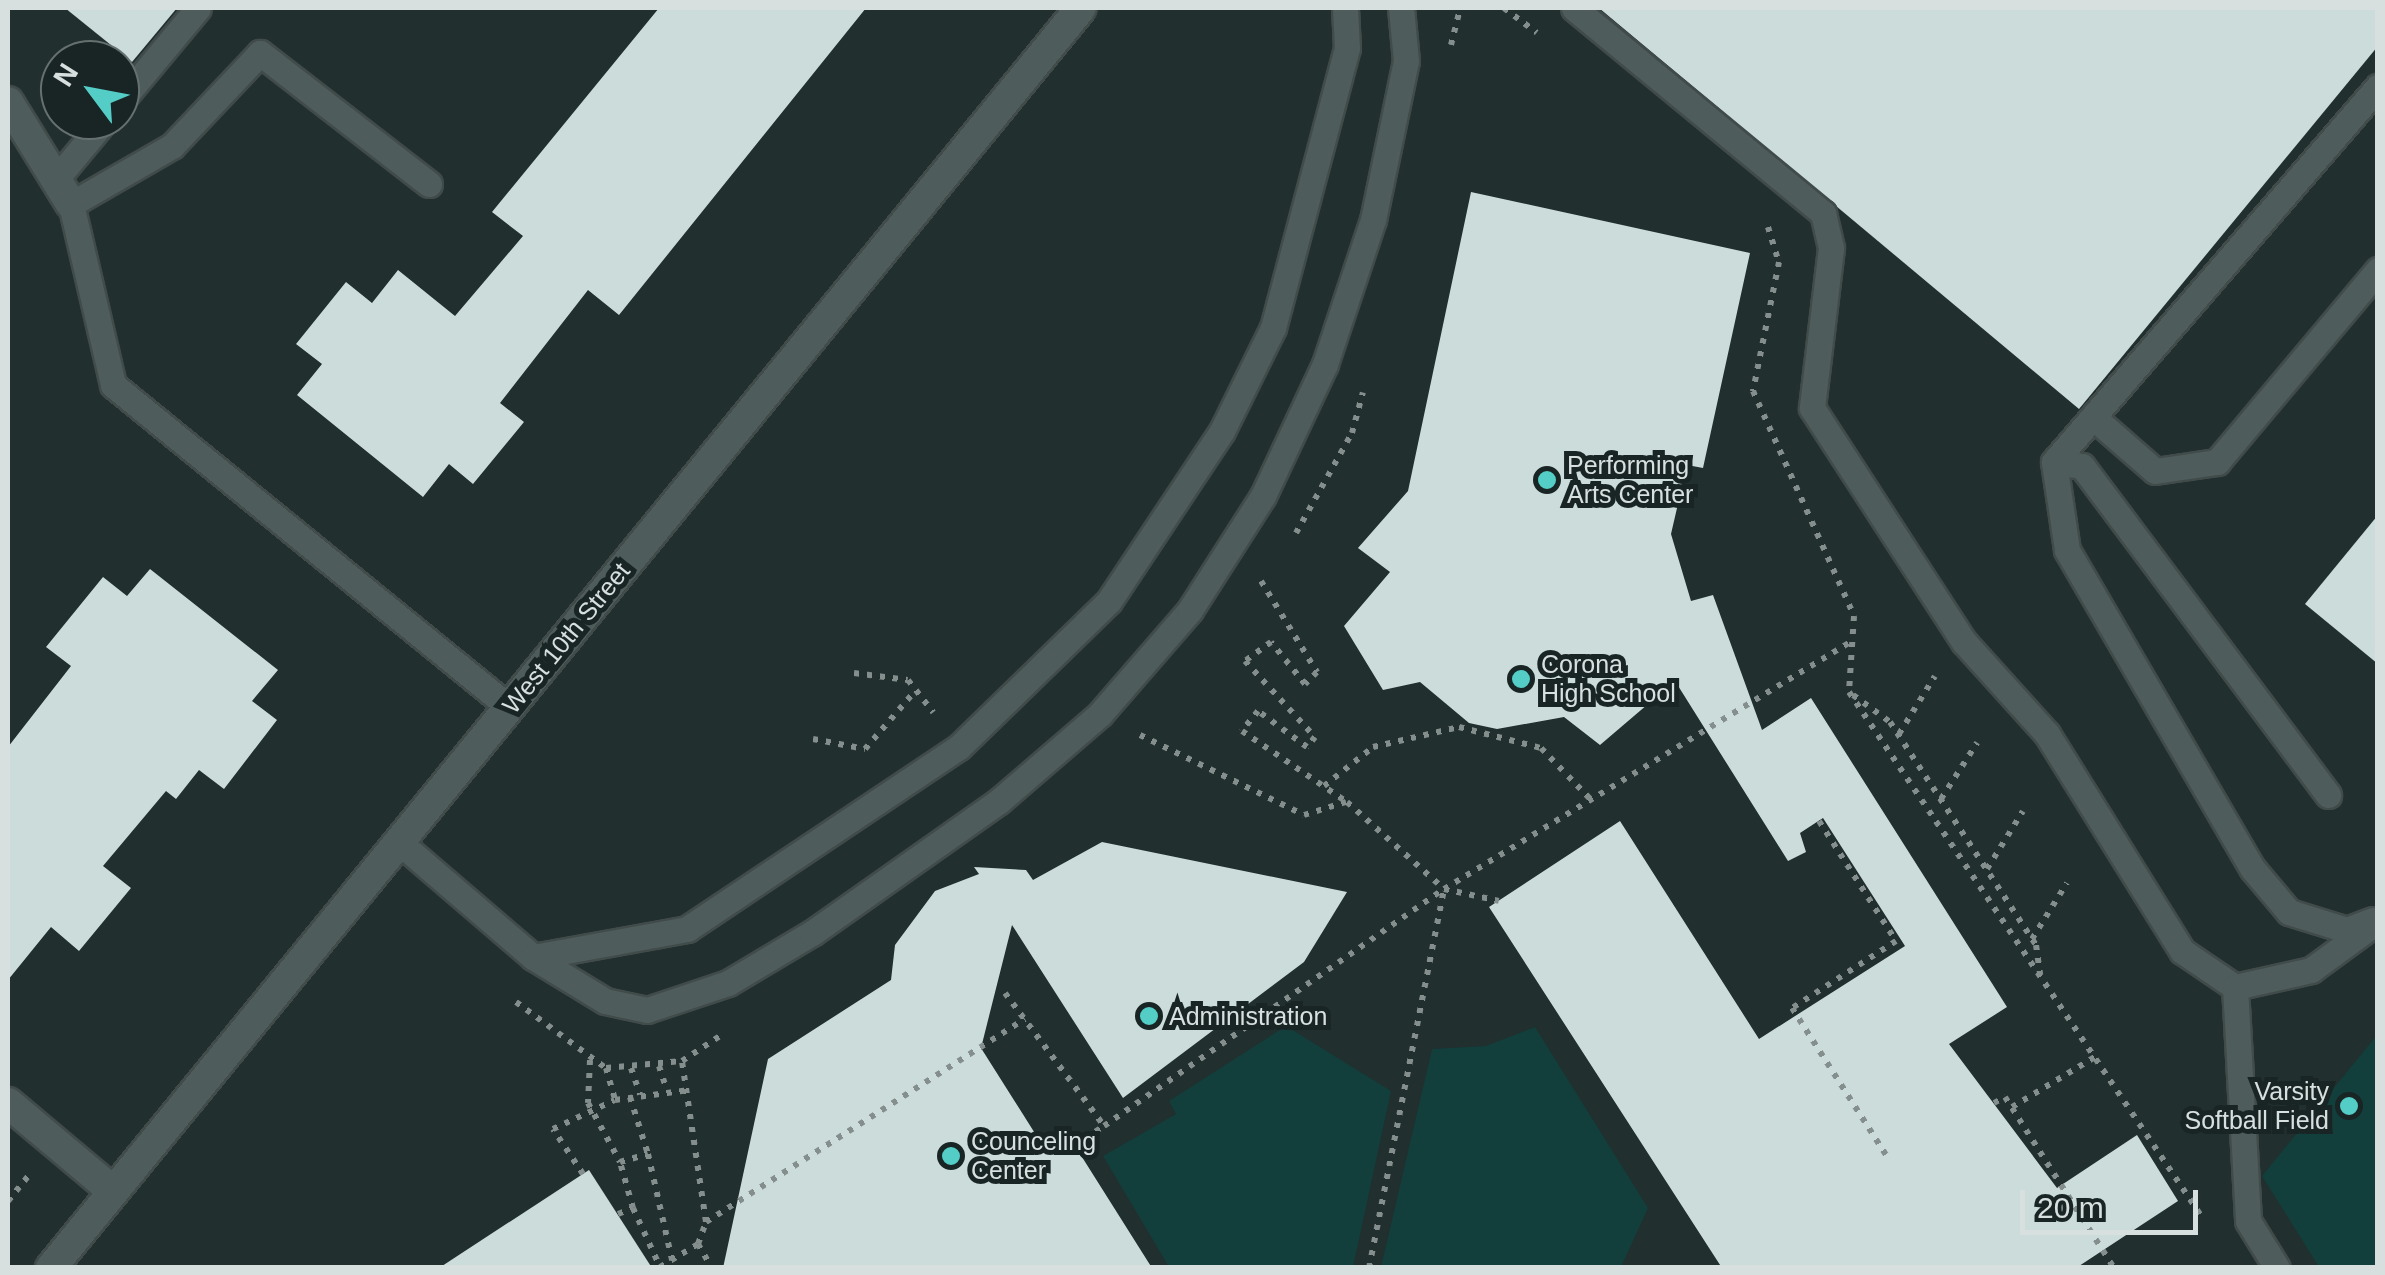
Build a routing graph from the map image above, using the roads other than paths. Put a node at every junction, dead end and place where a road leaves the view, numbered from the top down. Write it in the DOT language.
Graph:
graph roads {
  1 [pos="198,8"];
  2 [pos="1081,8"];
  3 [pos="1345,8"];
  4 [pos="1401,8"];
  5 [pos="1574,8"];
  6 [pos="140,78"];
  7 [pos="2378,87"];
  8 [pos="9,106"];
  9 [pos="93,140"];
  10 [pos="428,184"];
  11 [pos="63,192"];
  12 [pos="2378,270"];
  13 [pos="2093,417"];
  14 [pos="2054,462"];
  15 [pos="509,708"];
  16 [pos="2328,796"];
  17 [pos="400,843"];
  18 [pos="2378,919"];
  19 [pos="532,957"];
  20 [pos="2235,986"];
  21 [pos="8,1103"];
  22 [pos="113,1191"];
  23 [pos="51,1268"];
  24 [pos="2277,1268"];
  1 -- 6 [label="lane"];
  2 -- 15 [label="main road, West 10th Street"];
  3 -- 19 [label="lane"];
  4 -- 19 [label="lane"];
  5 -- 20 [label="lane"];
  7 -- 13 [label="lane"];
  8 -- 11 [label="main road"];
  9 -- 11 [label="lane"];
  10 -- 11 [label="lane"];
  11 -- 15 [label="lane"];
  12 -- 13 [label="lane"];
  13 -- 14 [label="lane"];
  14 -- 16 [label="lane"];
  14 -- 18 [label="lane"];
  15 -- 17 [label="main road, West 10th Street"];
  17 -- 19 [label="lane"];
  17 -- 22 [label="main road, West 10th Street"];
  18 -- 20 [label="lane"];
  20 -- 24 [label="lane"];
  21 -- 22 [label="main road"];
  22 -- 23 [label="main road, West 10th Street"];
}
